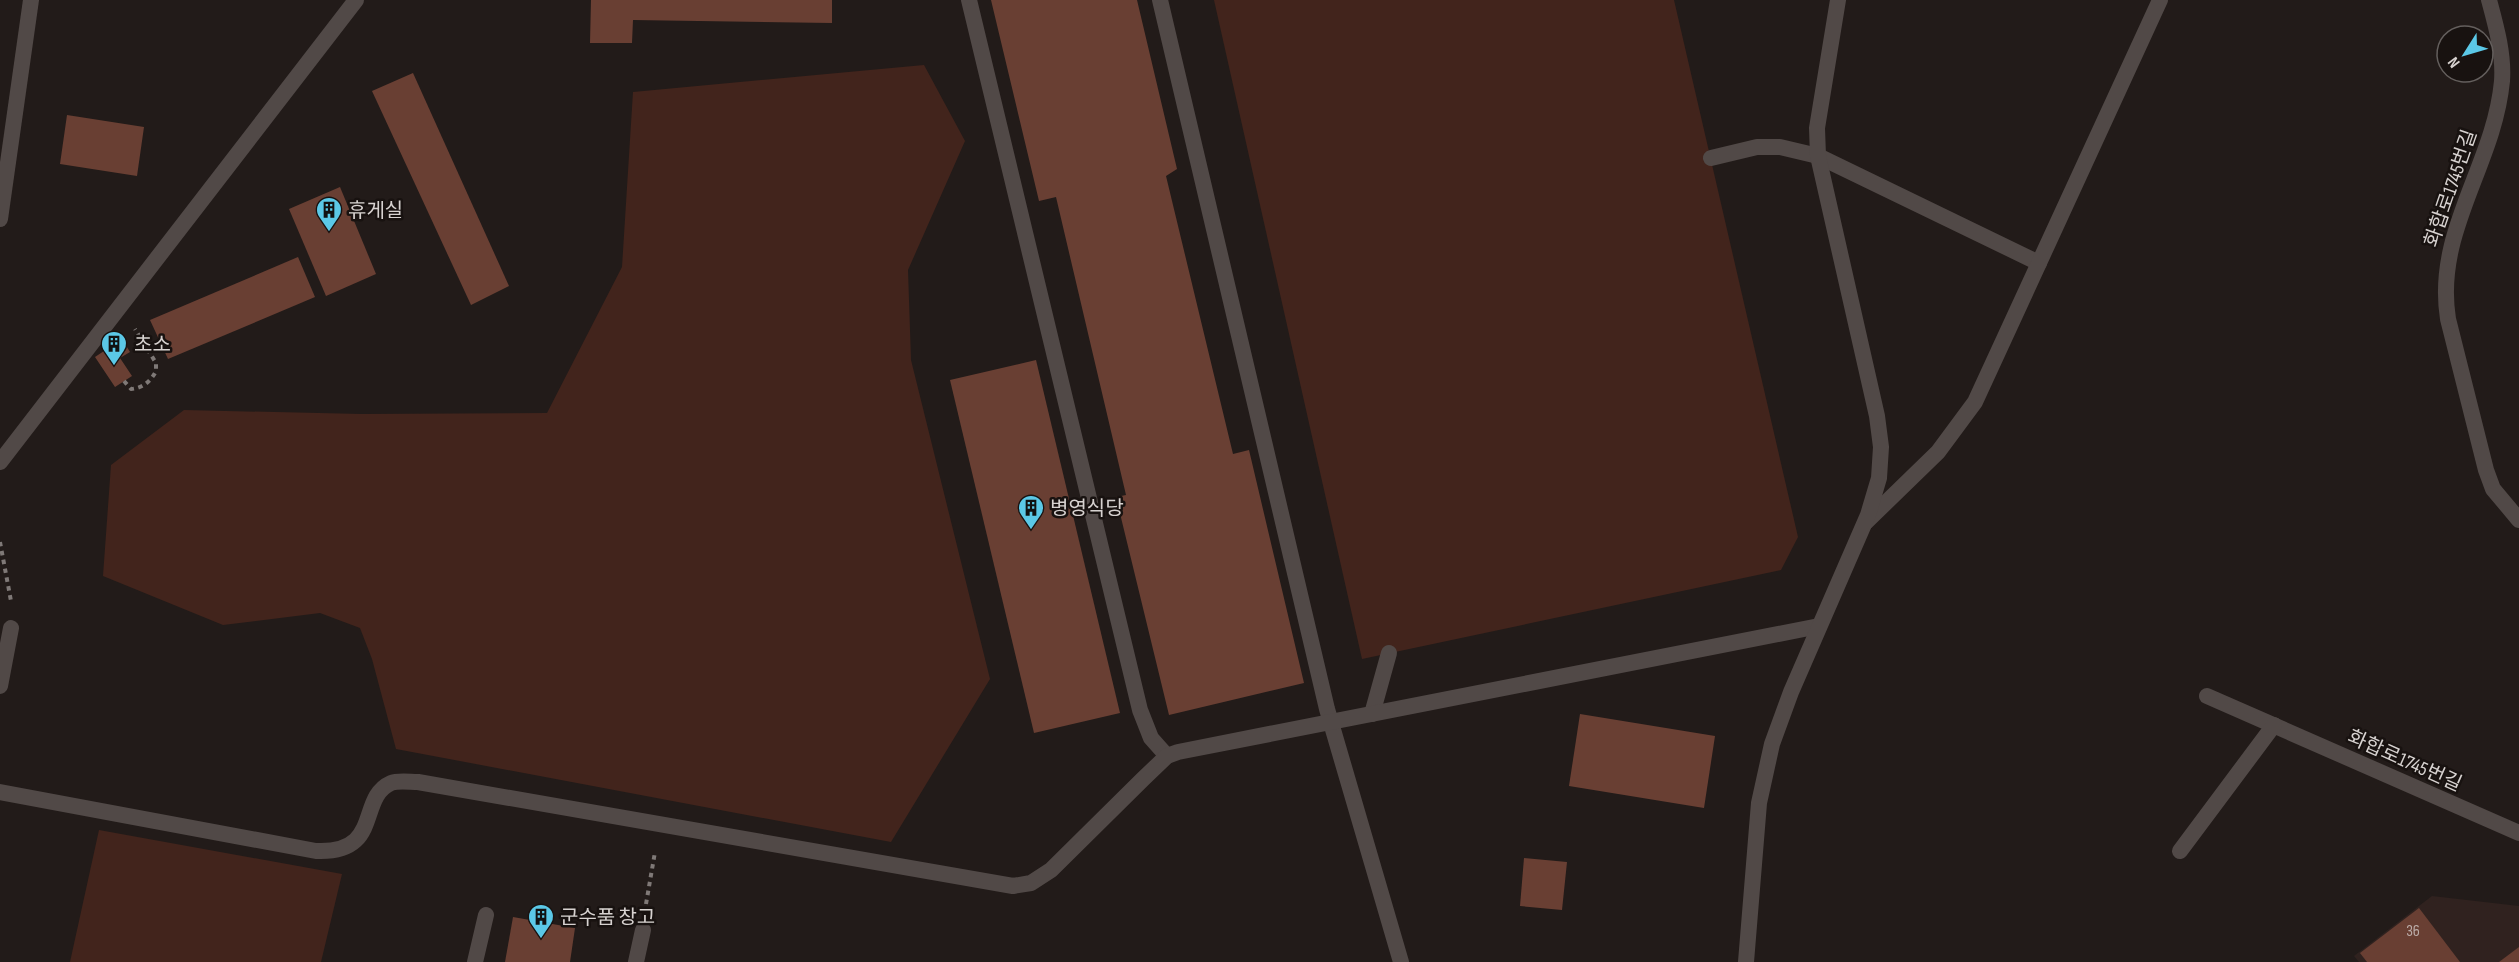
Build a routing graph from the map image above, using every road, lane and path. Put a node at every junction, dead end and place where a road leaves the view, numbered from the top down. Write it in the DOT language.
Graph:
graph roads {
  1 [pos="31,0"];
  2 [pos="356,0"];
  3 [pos="969,0"];
  4 [pos="1160,0"];
  5 [pos="1838,0"];
  6 [pos="2160,0"];
  7 [pos="2489,0"];
  8 [pos="1818,156"];
  9 [pos="1711,158"];
  10 [pos="0,219"];
  11 [pos="2039,263"];
  12 [pos="127,297"];
  13 [pos="124,381"];
  14 [pos="3,452"];
  15 [pos="2519,520"];
  16 [pos="1863,525"];
  17 [pos="0,543"];
  18 [pos="1820,626"];
  19 [pos="11,628"];
  20 [pos="1389,653"];
  21 [pos="0,686"];
  22 [pos="2208,696"];
  23 [pos="1372,714"];
  24 [pos="1331,722"];
  25 [pos="2274,725"];
  26 [pos="1167,756"];
  27 [pos="0,792"];
  28 [pos="2519,833"];
  29 [pos="2180,851"];
  30 [pos="486,915"];
  31 [pos="643,930"];
  32 [pos="476,962"];
  33 [pos="636,962"];
  34 [pos="1401,962"];
  35 [pos="1746,962"];
  1 -- 10 [label="lane"];
  2 -- 12 [label="lane"];
  3 -- 26 [label="lane"];
  4 -- 24 [label="lane"];
  5 -- 8 [label="lane"];
  6 -- 11 [label="lane"];
  7 -- 15 [label="lane, 화합로1745번길"];
  8 -- 9 [label="lane"];
  8 -- 11 [label="lane"];
  8 -- 16 [label="lane"];
  11 -- 16 [label="lane"];
  12 -- 13 [label="path"];
  12 -- 14 [label="lane"];
  16 -- 18 [label="lane"];
  17 -- 19 [label="path"];
  18 -- 23 [label="lane"];
  18 -- 35 [label="lane"];
  19 -- 21 [label="lane"];
  20 -- 23 [label="lane"];
  22 -- 25 [label="lane, 화합로1745번길"];
  23 -- 24 [label="lane"];
  24 -- 26 [label="lane"];
  24 -- 34 [label="lane"];
  25 -- 28 [label="lane, 화합로1745번길"];
  25 -- 29 [label="lane"];
  26 -- 27 [label="lane"];
  30 -- 32 [label="lane"];
  31 -- 33 [label="lane"];
}
